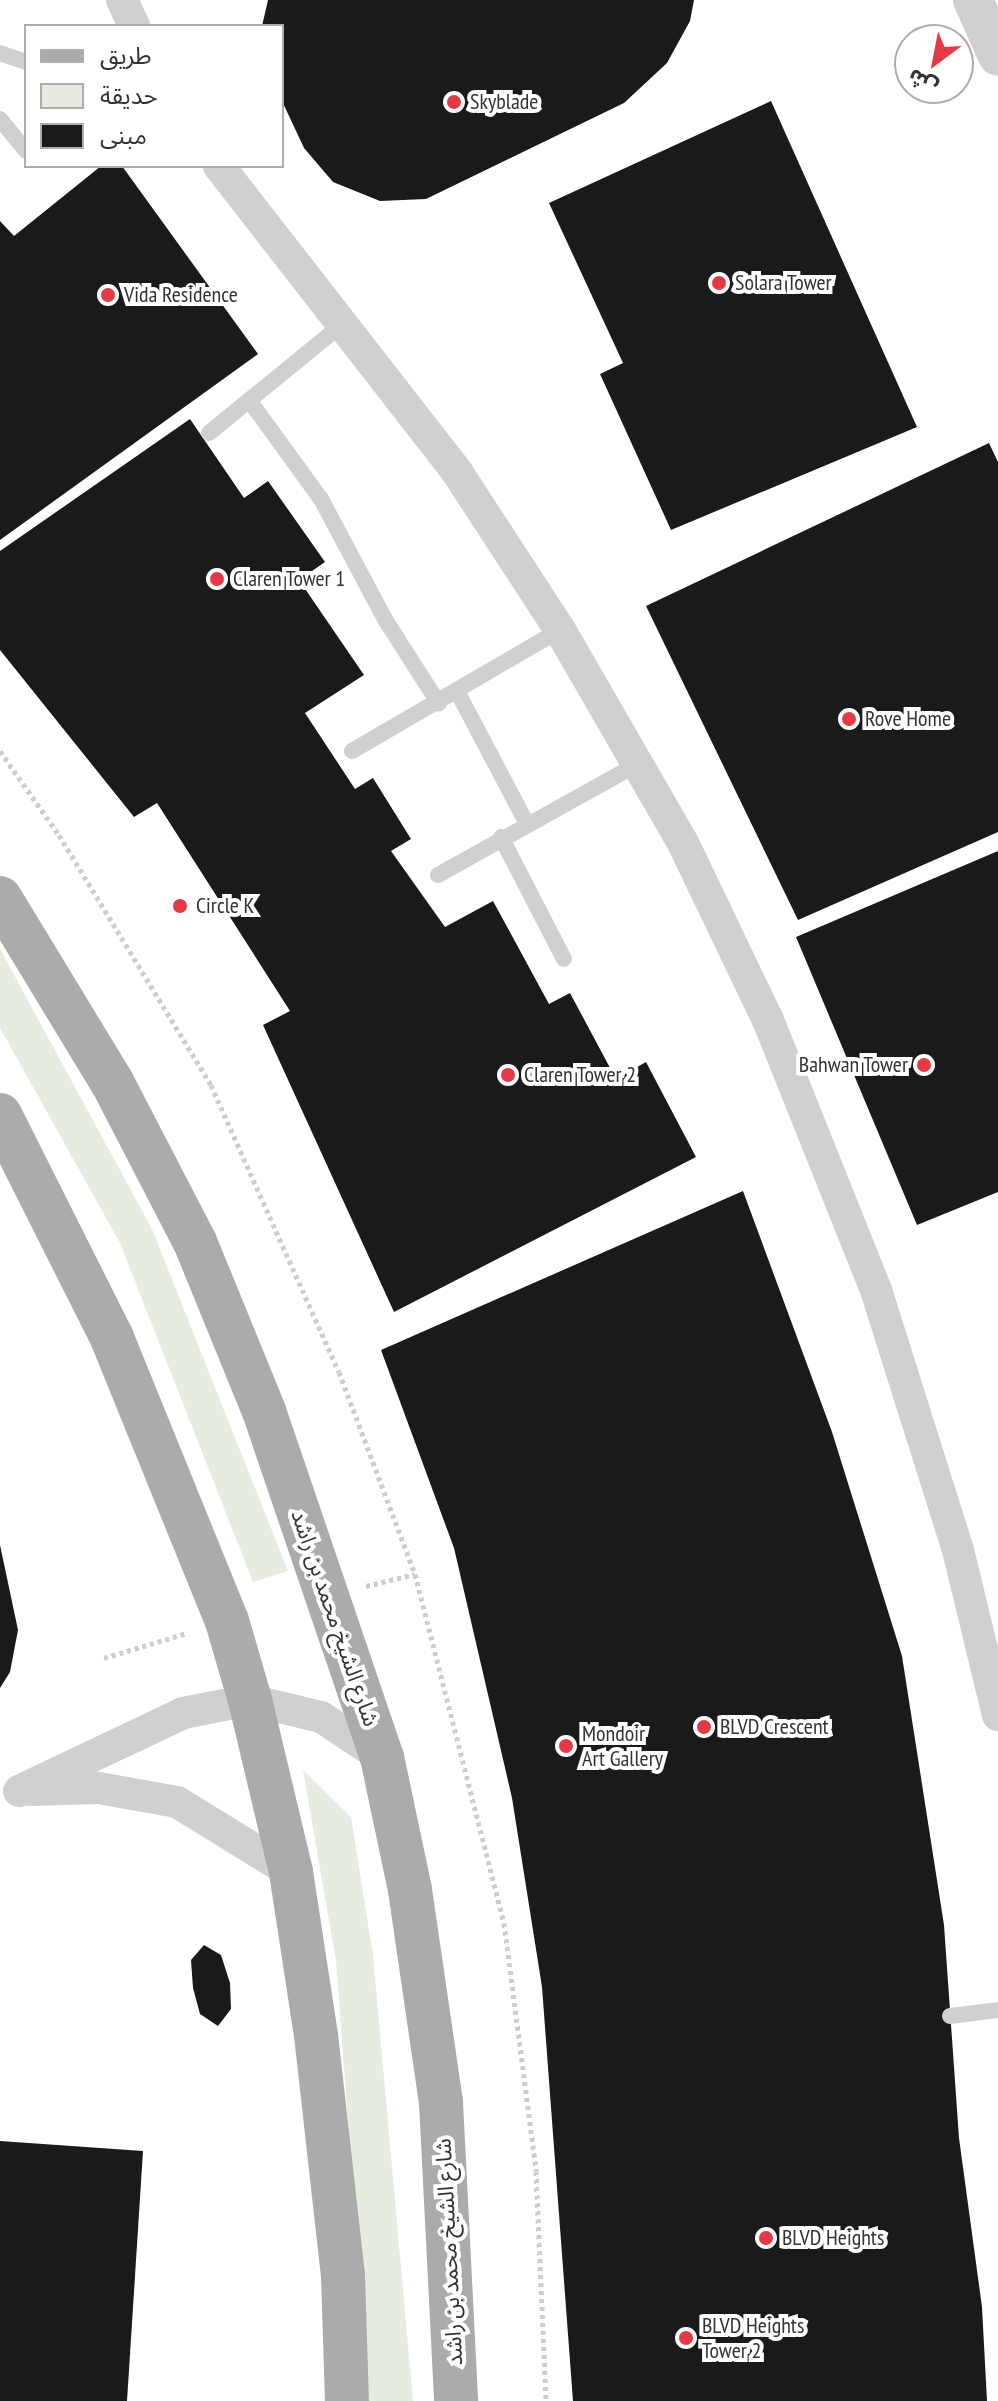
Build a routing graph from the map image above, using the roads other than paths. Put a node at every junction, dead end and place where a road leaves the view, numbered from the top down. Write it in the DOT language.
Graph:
graph roads {
  1 [pos="973,0"];
  2 [pos="0,53"];
  3 [pos="998,56"];
  4 [pos="24,61"];
  5 [pos="0,119"];
  6 [pos="24,149"];
  7 [pos="221,168"];
  8 [pos="345,322"];
  9 [pos="249,400"];
  10 [pos="209,433"];
  11 [pos="560,630"];
  12 [pos="458,693"];
  13 [pos="439,704"];
  14 [pos="352,751"];
  15 [pos="639,763"];
  16 [pos="526,822"];
  17 [pos="501,837"];
  18 [pos="438,875"];
  19 [pos="0,898"];
  20 [pos="564,959"];
  21 [pos="0,1115"];
  22 [pos="250,1700"];
  23 [pos="998,1715"];
  24 [pos="382,1757"];
  25 [pos="10,1793"];
  26 [pos="291,1872"];
  27 [pos="998,2010"];
  28 [pos="950,2016"];
  29 [pos="347,2401"];
  30 [pos="456,2401"];
  1 -- 3 [label="street"];
  2 -- 4 [label="lane"];
  5 -- 6 [label="lane"];
  7 -- 8 [label="street"];
  8 -- 9 [label="lane"];
  8 -- 11 [label="street"];
  9 -- 10 [label="lane"];
  9 -- 13 [label="lane"];
  11 -- 12 [label="lane"];
  11 -- 15 [label="street"];
  12 -- 13 [label="lane"];
  12 -- 16 [label="lane"];
  13 -- 14 [label="lane"];
  15 -- 16 [label="lane"];
  15 -- 23 [label="street"];
  16 -- 17 [label="lane"];
  17 -- 18 [label="lane"];
  17 -- 20 [label="lane"];
  19 -- 24 [label="main road, شارع الشيخ محمد بن راشد"];
  21 -- 22 [label="main road"];
  22 -- 24 [label="street"];
  22 -- 25 [label="street"];
  22 -- 26 [label="main road"];
  24 -- 30 [label="main road, شارع الشيخ محمد بن راشد"];
  25 -- 26 [label="street"];
  26 -- 29 [label="main road"];
  27 -- 28 [label="lane"];
}
